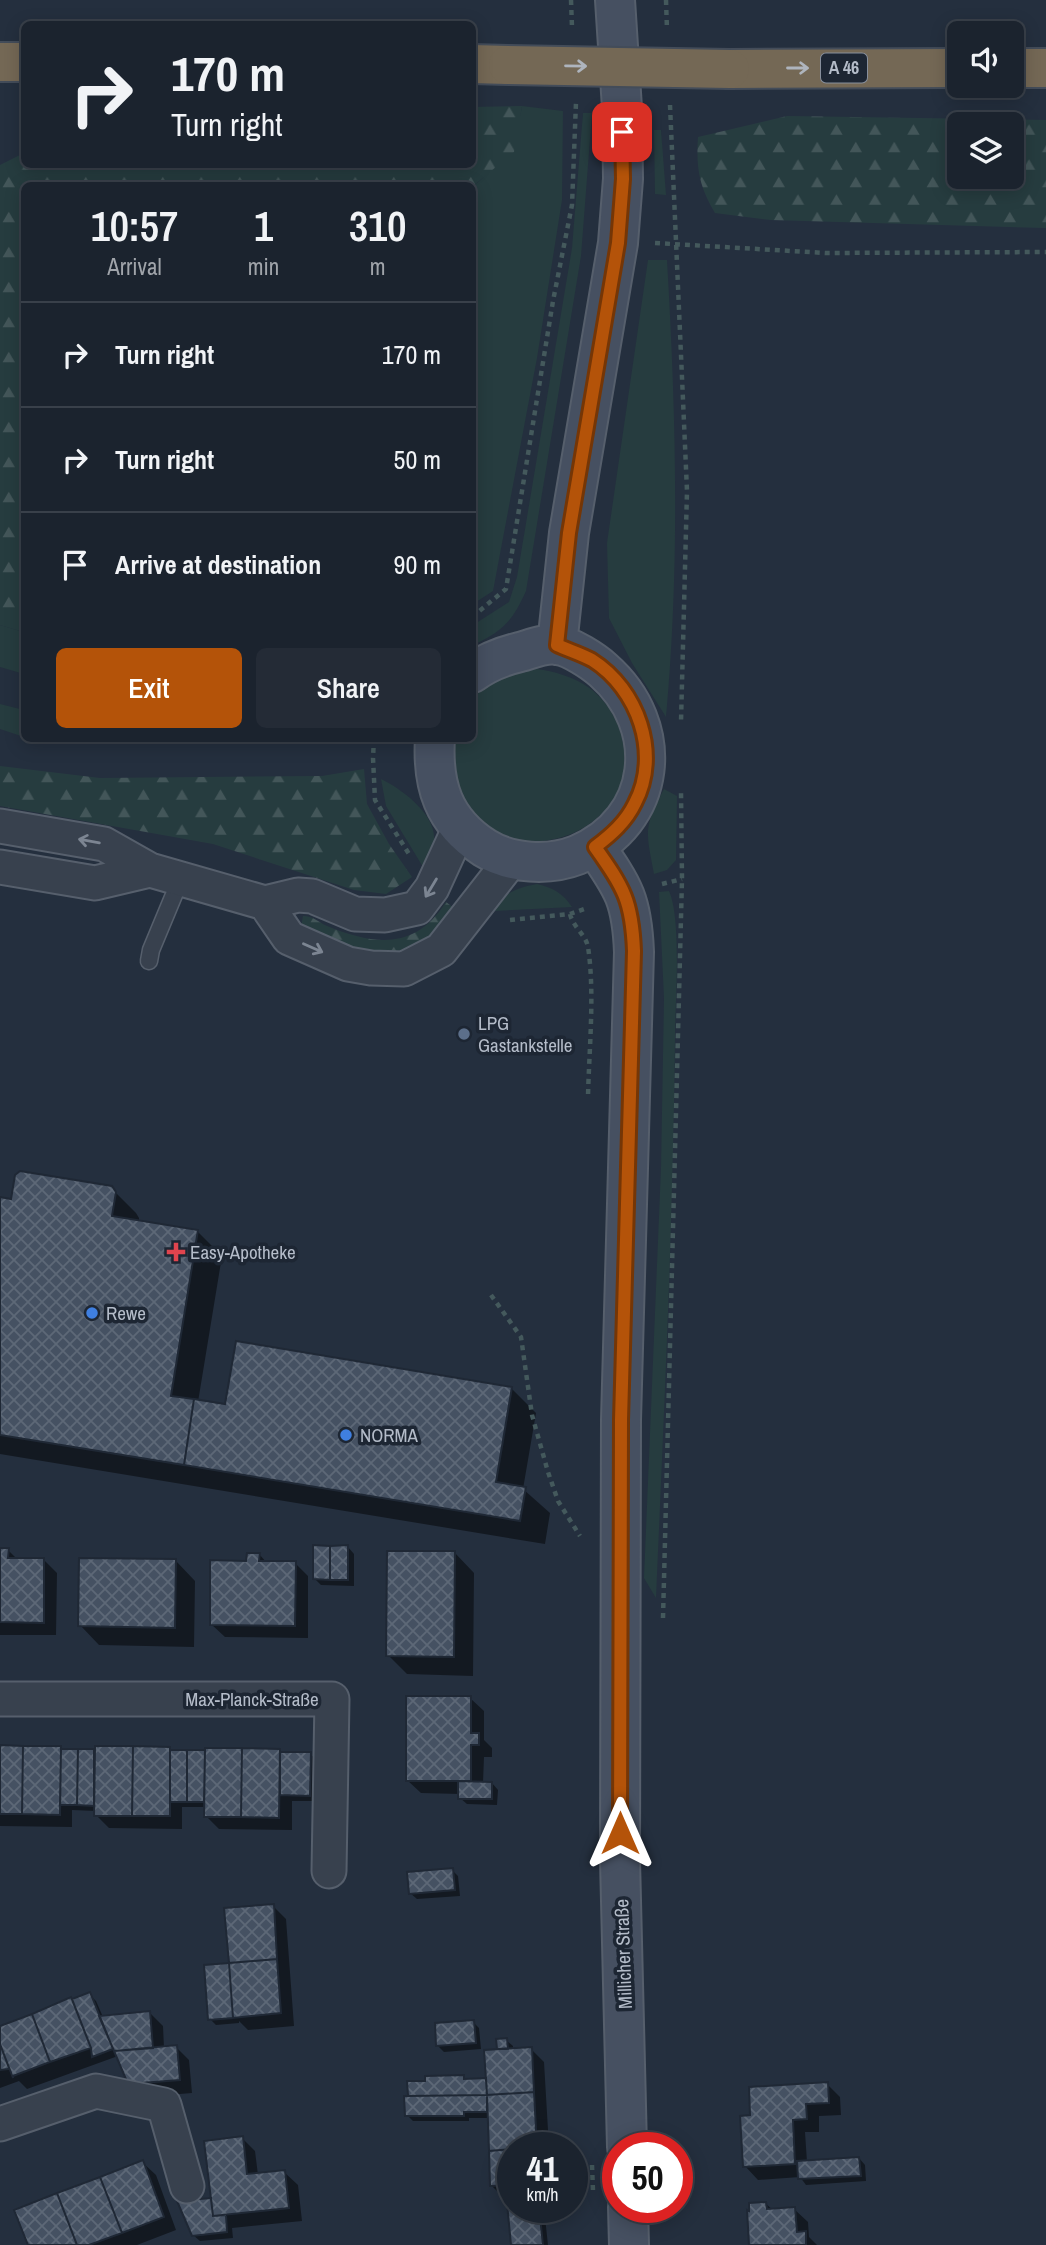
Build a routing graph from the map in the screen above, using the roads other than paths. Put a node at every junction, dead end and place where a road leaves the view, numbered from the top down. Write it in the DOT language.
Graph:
graph roads {
  1 [pos="615,0"];
  2 [pos="0,62"];
  3 [pos="21,62"];
  4 [pos="490,64"];
  5 [pos="947,68"];
  6 [pos="1024,68"];
  7 [pos="1046,68"];
  8 [pos="557,645"];
  9 [pos="476,671"];
  10 [pos="435,742"];
  11 [pos="0,826"];
  12 [pos="460,827"];
  13 [pos="595,847"];
  14 [pos="512,859"];
  15 [pos="0,867"];
  16 [pos="150,870"];
  17 [pos="181,878"];
  18 [pos="265,903"];
  19 [pos="149,961"];
  20 [pos="0,1699"];
  21 [pos="329,1871"];
  22 [pos="0,2124"];
  23 [pos="627,2132"];
  24 [pos="187,2186"];
  25 [pos="628,2223"];
  26 [pos="629,2245"];
  1 -- 8 [label="main road"];
  2 -- 3 [label="highway"];
  4 -- 5 [label="highway, A 46, one-way, bridge"];
  6 -- 7 [label="highway"];
  8 -- 9 [label="main road"];
  8 -- 13 [label="main road"];
  10 -- 12 [label="main road"];
  16 -- 11 [label="street, one-way"];
  12 -- 14 [label="main road"];
  12 -- 18 [label="street, one-way"];
  13 -- 14 [label="main road"];
  13 -- 23 [label="main road, Millicher Straße"];
  18 -- 14 [label="street, one-way"];
  15 -- 16 [label="street"];
  16 -- 17 [label="street"];
  17 -- 18 [label="street"];
  17 -- 19 [label="lane"];
  20 -- 21 [label="street, Max-Planck-Straße"];
  22 -- 24 [label="street"];
  25 -- 26 [label="main road"];
}
